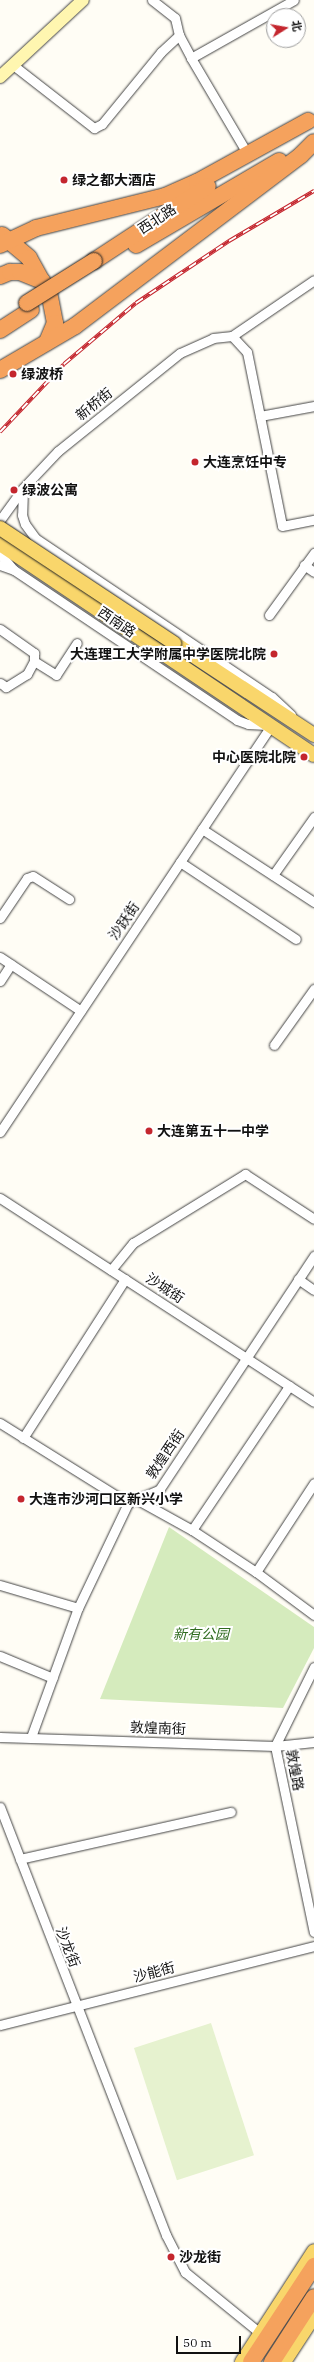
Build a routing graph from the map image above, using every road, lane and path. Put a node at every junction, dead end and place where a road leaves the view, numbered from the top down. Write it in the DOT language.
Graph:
graph roads {
  1 [pos="83,0"];
  2 [pos="152,0"];
  3 [pos="294,0"];
  4 [pos="180,35"];
  5 [pos="191,58"];
  6 [pos="13,65"];
  7 [pos="0,77"];
  8 [pos="311,119"];
  9 [pos="314,139"];
  10 [pos="314,142"];
  11 [pos="247,153"];
  12 [pos="3,240"];
  13 [pos="96,264"];
  14 [pos="0,276"];
  15 [pos="314,280"];
  16 [pos="42,281"];
  17 [pos="29,307"];
  18 [pos="0,320"];
  19 [pos="0,330"];
  20 [pos="232,336"];
  21 [pos="47,342"];
  22 [pos="0,370"];
  23 [pos="314,406"];
  24 [pos="260,416"];
  25 [pos="23,488"];
  26 [pos="0,520"];
  27 [pos="314,520"];
  28 [pos="0,528"];
  29 [pos="0,537"];
  30 [pos="35,538"];
  31 [pos="0,544"];
  32 [pos="314,553"];
  33 [pos="0,554"];
  34 [pos="304,565"];
  35 [pos="0,566"];
  36 [pos="14,570"];
  37 [pos="314,572"];
  38 [pos="269,615"];
  39 [pos="0,629"];
  40 [pos="77,643"];
  41 [pos="34,662"];
  42 [pos="0,684"];
  43 [pos="271,725"];
  44 [pos="309,732"];
  45 [pos="314,754"];
  46 [pos="314,817"];
  47 [pos="202,828"];
  48 [pos="180,862"];
  49 [pos="273,875"];
  50 [pos="69,899"];
  51 [pos="314,902"];
  52 [pos="0,918"];
  53 [pos="296,939"];
  54 [pos="0,957"];
  55 [pos="11,964"];
  56 [pos="0,981"];
  57 [pos="314,989"];
  58 [pos="80,1011"];
  59 [pos="274,1045"];
  60 [pos="0,1132"];
  61 [pos="0,1198"];
  62 [pos="314,1219"];
  63 [pos="314,1256"];
  64 [pos="111,1270"];
  65 [pos="124,1279"];
  66 [pos="298,1279"];
  67 [pos="314,1290"];
  68 [pos="245,1357"];
  69 [pos="290,1386"];
  70 [pos="314,1402"];
  71 [pos="0,1423"];
  72 [pos="23,1438"];
  73 [pos="314,1483"];
  74 [pos="132,1501"];
  75 [pos="192,1530"];
  76 [pos="256,1572"];
  77 [pos="0,1585"];
  78 [pos="78,1608"];
  79 [pos="314,1615"];
  80 [pos="0,1656"];
  81 [pos="314,1667"];
  82 [pos="53,1678"];
  83 [pos="0,1736"];
  84 [pos="32,1737"];
  85 [pos="314,1742"];
  86 [pos="275,1746"];
  87 [pos="0,1807"];
  88 [pos="231,1812"];
  89 [pos="20,1859"];
  90 [pos="314,1932"];
  91 [pos="314,1946"];
  92 [pos="75,2006"];
  93 [pos="0,2025"];
  94 [pos="314,2251"];
  95 [pos="314,2266"];
  96 [pos="314,2297"];
  97 [pos="314,2317"];
  98 [pos="260,2334"];
  99 [pos="242,2362"];
  100 [pos="251,2362"];
  101 [pos="272,2362"];
  102 [pos="284,2362"];
  1 -- 6 [label="street"];
  2 -- 4 [label="street"];
  3 -- 5 [label="street"];
  4 -- 5 [label="street"];
  4 -- 6 [label="street"];
  5 -- 11 [label="street"];
  6 -- 7 [label="street"];
  8 -- 11 [label="highway"];
  8 -- 13 [label="highway, 西北路"];
  9 -- 13 [label="highway, 西北路"];
  10 -- 21 [label="highway"];
  11 -- 12 [label="highway"];
  12 -- 16 [label="highway"];
  13 -- 17 [label="highway, 西北路"];
  14 -- 16 [label="highway"];
  15 -- 20 [label="street"];
  16 -- 21 [label="highway"];
  17 -- 18 [label="highway, 西北路"];
  17 -- 19 [label="highway, 西北路"];
  20 -- 24 [label="street"];
  20 -- 25 [label="street, 新桥街"];
  21 -- 22 [label="highway"];
  23 -- 24 [label="street"];
  24 -- 27 [label="street"];
  25 -- 26 [label="street, 新桥街"];
  25 -- 30 [label="street"];
  28 -- 44 [label="main road, 西南路, bridge"];
  29 -- 30 [label="street"];
  30 -- 44 [label="street"];
  31 -- 43 [label="main road, 西南路"];
  32 -- 34 [label="street"];
  33 -- 36 [label="street"];
  34 -- 37 [label="street"];
  34 -- 38 [label="street"];
  35 -- 36 [label="street"];
  36 -- 43 [label="street"];
  39 -- 41 [label="street"];
  40 -- 41 [label="street"];
  41 -- 42 [label="street"];
  43 -- 45 [label="main road, 西南路"];
  43 -- 47 [label="street, 沙跃街"];
  46 -- 49 [label="street"];
  47 -- 48 [label="street, 沙跃街"];
  47 -- 49 [label="street"];
  48 -- 53 [label="street"];
  48 -- 58 [label="street, 沙跃街"];
  49 -- 51 [label="street"];
  50 -- 52 [label="street"];
  54 -- 55 [label="street"];
  55 -- 56 [label="street"];
  55 -- 58 [label="street"];
  57 -- 59 [label="street"];
  58 -- 60 [label="street, 沙跃街"];
  61 -- 64 [label="street, 沙城街"];
  62 -- 64 [label="street"];
  63 -- 66 [label="street, 敦煌西街"];
  64 -- 65 [label="street, 沙城街"];
  65 -- 68 [label="street, 沙城街"];
  65 -- 72 [label="street"];
  66 -- 67 [label="street"];
  66 -- 68 [label="street, 敦煌西街"];
  68 -- 69 [label="street, 沙城街"];
  68 -- 74 [label="street, 敦煌西街"];
  69 -- 70 [label="street, 沙城街"];
  69 -- 75 [label="street"];
  71 -- 72 [label="street"];
  72 -- 74 [label="street"];
  73 -- 76 [label="street"];
  74 -- 75 [label="street"];
  74 -- 78 [label="street"];
  75 -- 76 [label="street"];
  76 -- 79 [label="street"];
  77 -- 78 [label="street"];
  78 -- 82 [label="street"];
  80 -- 82 [label="street"];
  81 -- 86 [label="street, 敦煌路"];
  82 -- 84 [label="street"];
  83 -- 84 [label="street, 敦煌南街"];
  84 -- 86 [label="street, 敦煌南街"];
  85 -- 86 [label="street, 敦煌南街"];
  86 -- 90 [label="street, 敦煌路"];
  87 -- 89 [label="street, 沙龙街"];
  88 -- 89 [label="street"];
  89 -- 92 [label="street, 沙龙街"];
  91 -- 92 [label="street, 沙能街"];
  92 -- 93 [label="street, 沙能街"];
  92 -- 98 [label="street, 沙龙街"];
  94 -- 98 [label="main road"];
  95 -- 100 [label="highway"];
  96 -- 101 [label="highway"];
  97 -- 102 [label="main road"];
  98 -- 99 [label="main road"];
}
